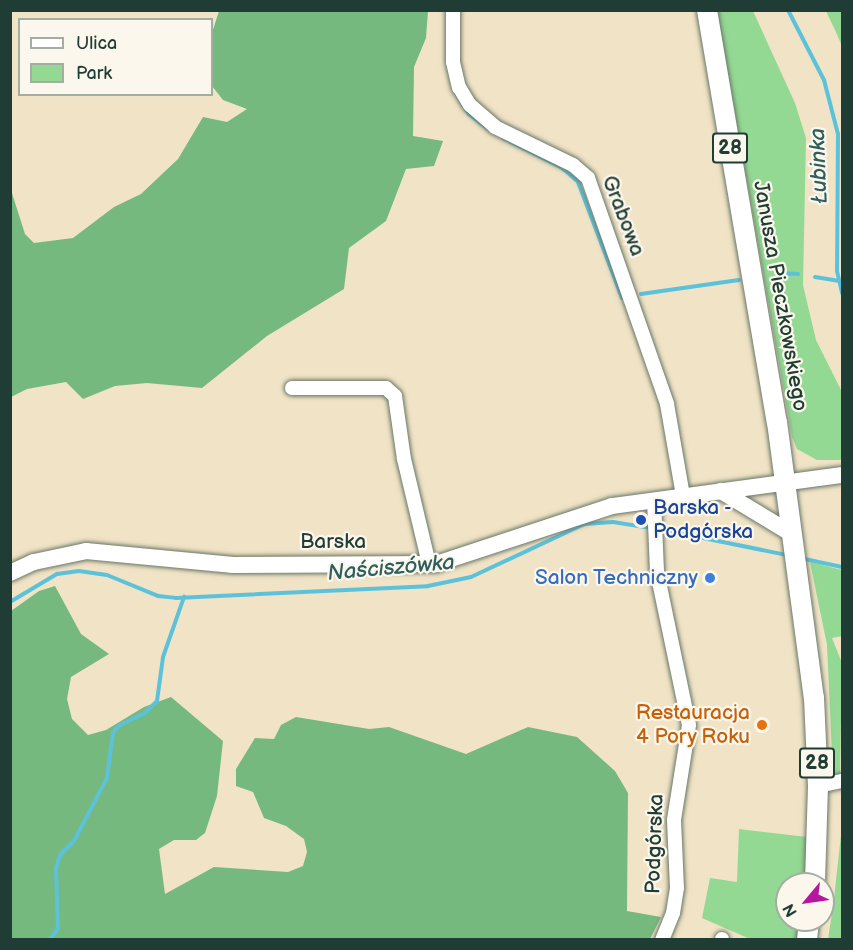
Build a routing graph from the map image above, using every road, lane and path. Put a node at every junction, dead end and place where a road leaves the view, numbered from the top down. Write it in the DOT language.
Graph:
graph roads {
  1 [pos="453,10"];
  2 [pos="707,10"];
  3 [pos="292,388"];
  4 [pos="843,475"];
  5 [pos="785,484"];
  6 [pos="721,491"];
  7 [pos="684,496"];
  8 [pos="654,500"];
  9 [pos="792,540"];
  10 [pos="429,564"];
  11 [pos="12,569"];
  12 [pos="843,781"];
  13 [pos="818,786"];
  14 [pos="815,872"];
  15 [pos="662,939"];
  1 -- 7 [label="street, Grabowa"];
  2 -- 5 [label="main road, Janusza Pieczkowskiego / 28"];
  3 -- 10 [label="street"];
  4 -- 5 [label="street, Barska"];
  5 -- 6 [label="street, Barska"];
  5 -- 9 [label="main road, 28"];
  6 -- 7 [label="street, Barska"];
  6 -- 9 [label="street"];
  7 -- 8 [label="street, Barska"];
  8 -- 10 [label="street, Barska"];
  8 -- 15 [label="street, Podgórska"];
  9 -- 13 [label="main road, 28"];
  10 -- 11 [label="street, Barska"];
  12 -- 13 [label="street"];
  13 -- 14 [label="main road, 28"];
}
